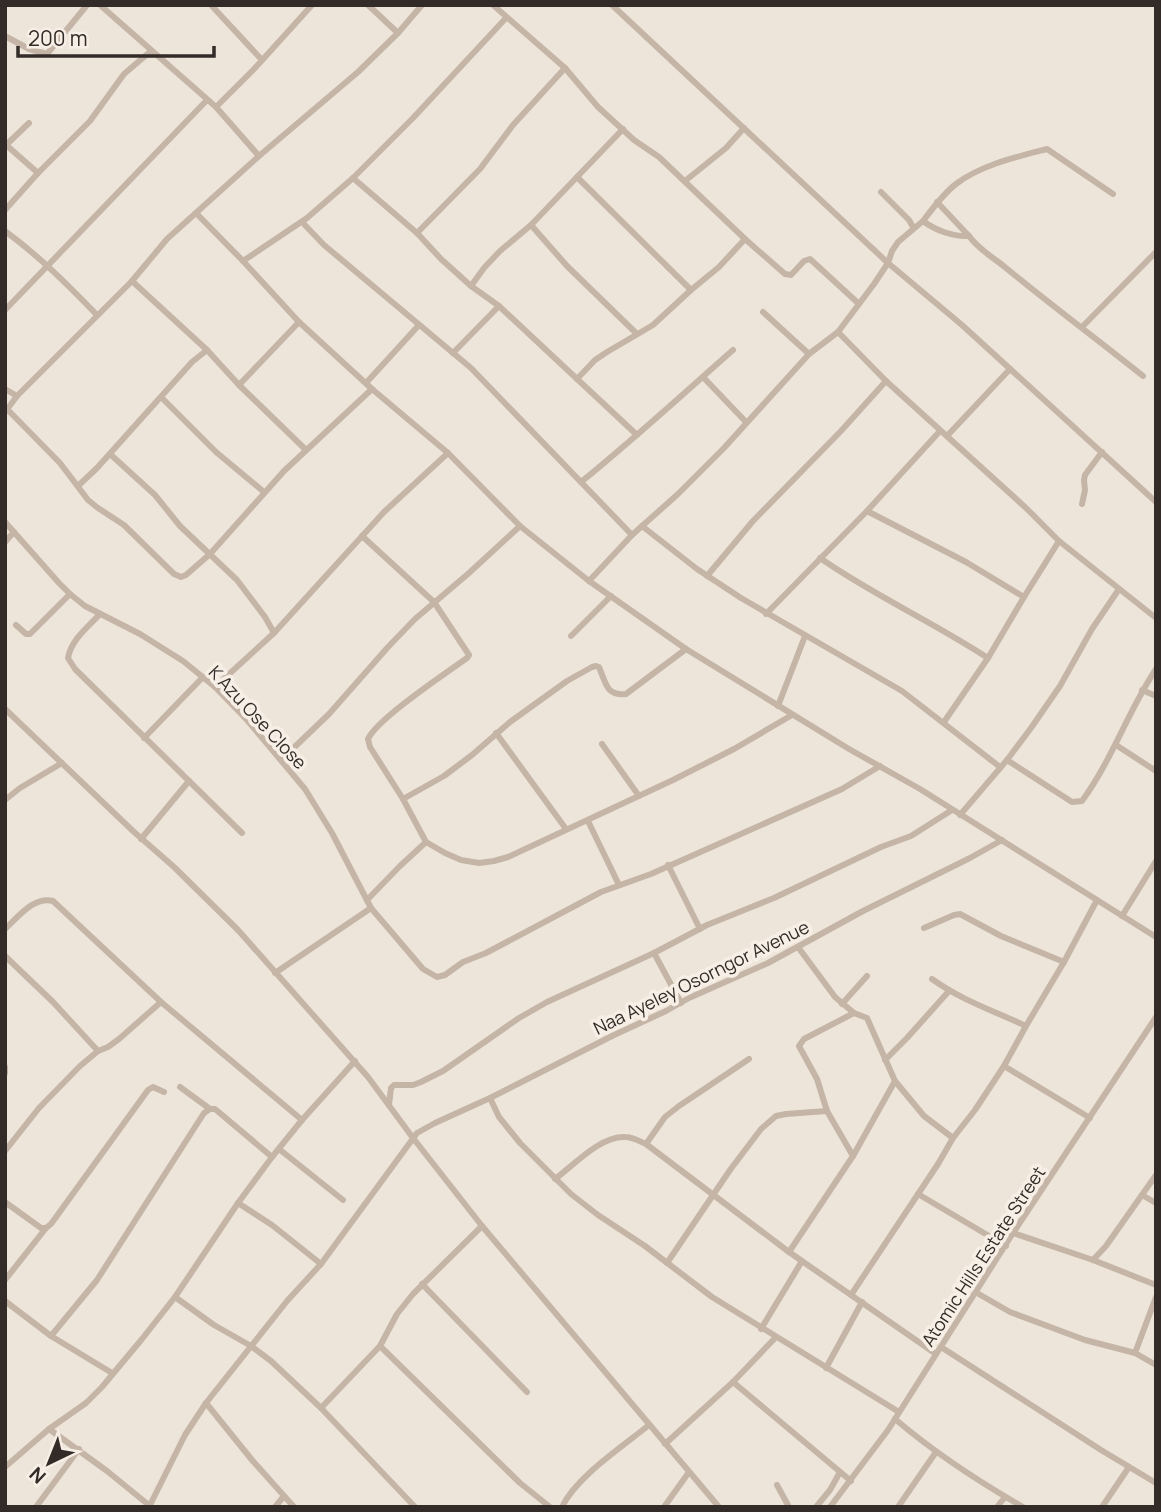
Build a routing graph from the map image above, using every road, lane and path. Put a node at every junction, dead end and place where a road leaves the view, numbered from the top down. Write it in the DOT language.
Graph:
graph roads {
  1 [pos="87,5"];
  2 [pos="100,5"];
  3 [pos="211,5"];
  4 [pos="312,5"];
  5 [pos="368,5"];
  6 [pos="422,5"];
  7 [pos="492,5"];
  8 [pos="612,5"];
  9 [pos="506,18"];
  10 [pos="398,33"];
  11 [pos="5,36"];
  12 [pos="151,51"];
  13 [pos="262,60"];
  14 [pos="565,68"];
  15 [pos="207,100"];
  16 [pos="216,107"];
  17 [pos="29,123"];
  18 [pos="744,128"];
  19 [pos="623,129"];
  20 [pos="6,144"];
  21 [pos="259,156"];
  22 [pos="38,173"];
  23 [pos="576,177"];
  24 [pos="353,178"];
  25 [pos="685,181"];
  26 [pos="881,192"];
  27 [pos="1113,194"];
  28 [pos="937,202"];
  29 [pos="5,210"];
  30 [pos="196,213"];
  31 [pos="923,221"];
  32 [pos="302,222"];
  33 [pos="531,225"];
  34 [pos="913,227"];
  35 [pos="5,231"];
  36 [pos="417,233"];
  37 [pos="969,236"];
  38 [pos="745,239"];
  39 [pos="1156,252"];
  40 [pos="243,261"];
  41 [pos="888,263"];
  42 [pos="48,265"];
  43 [pos="132,281"];
  44 [pos="471,286"];
  45 [pos="691,290"];
  46 [pos="858,303"];
  47 [pos="499,306"];
  48 [pos="5,310"];
  49 [pos="763,312"];
  50 [pos="97,315"];
  51 [pos="299,322"];
  52 [pos="419,325"];
  53 [pos="1082,327"];
  54 [pos="838,332"];
  55 [pos="637,334"];
  56 [pos="207,350"];
  57 [pos="733,350"];
  58 [pos="453,353"];
  59 [pos="809,354"];
  60 [pos="1010,369"];
  61 [pos="1143,376"];
  62 [pos="704,378"];
  63 [pos="577,379"];
  64 [pos="886,381"];
  65 [pos="366,383"];
  66 [pos="239,385"];
  67 [pos="5,389"];
  68 [pos="372,389"];
  69 [pos="17,396"];
  70 [pos="161,397"];
  71 [pos="6,410"];
  72 [pos="746,422"];
  73 [pos="940,431"];
  74 [pos="636,435"];
  75 [pos="947,436"];
  76 [pos="306,450"];
  77 [pos="1102,452"];
  78 [pos="448,453"];
  79 [pos="110,454"];
  80 [pos="581,482"];
  81 [pos="78,486"];
  82 [pos="264,492"];
  83 [pos="1156,502"];
  84 [pos="1082,504"];
  85 [pos="866,510"];
  86 [pos="5,522"];
  87 [pos="520,526"];
  88 [pos="642,526"];
  89 [pos="14,532"];
  90 [pos="632,535"];
  91 [pos="362,536"];
  92 [pos="1059,541"];
  93 [pos="5,542"];
  94 [pos="210,554"];
  95 [pos="820,558"];
  96 [pos="708,576"];
  97 [pos="589,581"];
  98 [pos="1119,589"];
  99 [pos="70,594"];
  100 [pos="611,596"];
  101 [pos="1024,597"];
  102 [pos="434,602"];
  103 [pos="100,614"];
  104 [pos="766,614"];
  105 [pos="1156,618"];
  106 [pos="16,625"];
  107 [pos="274,633"];
  108 [pos="571,636"];
  109 [pos="805,636"];
  110 [pos="686,649"];
  111 [pos="988,658"];
  112 [pos="1156,668"];
  113 [pos="204,677"];
  114 [pos="215,687"];
  115 [pos="1142,690"];
  116 [pos="1156,696"];
  117 [pos="778,706"];
  118 [pos="5,709"];
  119 [pos="792,715"];
  120 [pos="944,722"];
  121 [pos="496,733"];
  122 [pos="144,738"];
  123 [pos="602,744"];
  124 [pos="1116,745"];
  125 [pos="281,760"];
  126 [pos="1007,760"];
  127 [pos="62,763"];
  128 [pos="880,766"];
  129 [pos="1000,767"];
  130 [pos="1156,771"];
  131 [pos="189,781"];
  132 [pos="639,796"];
  133 [pos="403,799"];
  134 [pos="5,800"];
  135 [pos="952,810"];
  136 [pos="960,815"];
  137 [pos="588,821"];
  138 [pos="566,829"];
  139 [pos="242,833"];
  140 [pos="141,839"];
  141 [pos="1002,840"];
  142 [pos="426,842"];
  143 [pos="1156,862"];
  144 [pos="668,865"];
  145 [pos="619,885"];
  146 [pos="367,900"];
  147 [pos="1097,900"];
  148 [pos="371,908"];
  149 [pos="1122,916"];
  150 [pos="5,929"];
  151 [pos="700,929"];
  152 [pos="924,929"];
  153 [pos="1156,937"];
  154 [pos="798,947"];
  155 [pos="654,953"];
  156 [pos="5,957"];
  157 [pos="1065,962"];
  158 [pos="275,973"];
  159 [pos="867,976"];
  160 [pos="932,979"];
  161 [pos="948,991"];
  162 [pos="161,1002"];
  163 [pos="681,1003"];
  164 [pos="842,1004"];
  165 [pos="854,1013"];
  166 [pos="1156,1017"];
  167 [pos="1026,1026"];
  168 [pos="98,1051"];
  169 [pos="749,1059"];
  170 [pos="885,1060"];
  171 [pos="355,1061"];
  172 [pos="1004,1066"];
  173 [pos="5,1067"];
  174 [pos="5,1073"];
  175 [pos="895,1082"];
  176 [pos="180,1087"];
  177 [pos="164,1092"];
  178 [pos="490,1098"];
  179 [pos="389,1105"];
  180 [pos="210,1109"];
  181 [pos="827,1111"];
  182 [pos="1090,1118"];
  183 [pos="302,1120"];
  184 [pos="413,1138"];
  185 [pos="953,1138"];
  186 [pos="646,1144"];
  187 [pos="279,1149"];
  188 [pos="5,1151"];
  189 [pos="853,1156"];
  190 [pos="272,1157"];
  191 [pos="1156,1175"];
  192 [pos="555,1179"];
  193 [pos="918,1194"];
  194 [pos="1142,1195"];
  195 [pos="713,1196"];
  196 [pos="343,1200"];
  197 [pos="5,1202"];
  198 [pos="238,1203"];
  199 [pos="1156,1203"];
  200 [pos="482,1226"];
  201 [pos="47,1228"];
  202 [pos="1013,1233"];
  203 [pos="1006,1246"];
  204 [pos="789,1252"];
  205 [pos="1093,1260"];
  206 [pos="802,1261"];
  207 [pos="667,1263"];
  208 [pos="321,1264"];
  209 [pos="5,1280"];
  210 [pos="422,1284"];
  211 [pos="1156,1286"];
  212 [pos="977,1293"];
  213 [pos="851,1295"];
  214 [pos="175,1297"];
  215 [pos="1156,1297"];
  216 [pos="5,1301"];
  217 [pos="862,1302"];
  218 [pos="761,1329"];
  219 [pos="51,1336"];
  220 [pos="776,1337"];
  221 [pos="251,1346"];
  222 [pos="380,1346"];
  223 [pos="942,1347"];
  224 [pos="1135,1353"];
  225 [pos="936,1354"];
  226 [pos="1156,1365"];
  227 [pos="826,1368"];
  228 [pos="111,1373"];
  229 [pos="733,1382"];
  230 [pos="527,1392"];
  231 [pos="206,1403"];
  232 [pos="321,1408"];
  233 [pos="897,1416"];
  234 [pos="649,1425"];
  235 [pos="49,1429"];
  236 [pos="665,1444"];
  237 [pos="79,1449"];
  238 [pos="936,1452"];
  239 [pos="5,1467"];
  240 [pos="1129,1467"];
  241 [pos="689,1472"];
  242 [pos="840,1472"];
  243 [pos="851,1481"];
  244 [pos="1156,1483"];
  245 [pos="778,1485"];
  246 [pos="284,1496"];
  247 [pos="1005,1497"];
  248 [pos="149,1506"];
  249 [pos="36,1507"];
  250 [pos="275,1507"];
  251 [pos="294,1507"];
  252 [pos="415,1507"];
  253 [pos="550,1507"];
  254 [pos="562,1507"];
  255 [pos="664,1507"];
  256 [pos="719,1507"];
  257 [pos="789,1507"];
  258 [pos="816,1507"];
  259 [pos="830,1507"];
  260 [pos="898,1507"];
  261 [pos="997,1507"];
  262 [pos="1023,1507"];
  263 [pos="1102,1507"];
  1 -- 11 [label="street"];
  2 -- 12 [label="street"];
  3 -- 13 [label="street"];
  4 -- 13 [label="street"];
  5 -- 10 [label="street"];
  6 -- 10 [label="street"];
  7 -- 9 [label="street"];
  8 -- 18 [label="street"];
  9 -- 14 [label="street"];
  9 -- 24 [label="street"];
  10 -- 21 [label="street"];
  12 -- 15 [label="street"];
  12 -- 22 [label="street"];
  13 -- 16 [label="street"];
  14 -- 19 [label="street"];
  14 -- 36 [label="street"];
  15 -- 16 [label="street"];
  15 -- 42 [label="street"];
  16 -- 21 [label="street"];
  17 -- 20 [label="street"];
  18 -- 25 [label="street"];
  18 -- 41 [label="street"];
  19 -- 23 [label="street"];
  19 -- 25 [label="street"];
  20 -- 22 [label="street"];
  21 -- 30 [label="street"];
  22 -- 29 [label="street"];
  23 -- 33 [label="street"];
  23 -- 45 [label="street"];
  24 -- 32 [label="street"];
  24 -- 36 [label="street"];
  25 -- 38 [label="street"];
  26 -- 34 [label="street"];
  27 -- 28 [label="street"];
  28 -- 31 [label="street"];
  28 -- 37 [label="street"];
  30 -- 40 [label="street"];
  30 -- 43 [label="street"];
  31 -- 34 [label="street"];
  31 -- 37 [label="street"];
  32 -- 40 [label="street"];
  32 -- 52 [label="street"];
  33 -- 44 [label="street"];
  33 -- 55 [label="street"];
  34 -- 41 [label="street"];
  35 -- 42 [label="street"];
  36 -- 44 [label="street"];
  37 -- 53 [label="street"];
  38 -- 45 [label="street"];
  38 -- 46 [label="street"];
  39 -- 53 [label="street"];
  40 -- 51 [label="street"];
  41 -- 46 [label="street"];
  41 -- 60 [label="street"];
  42 -- 48 [label="street"];
  42 -- 50 [label="street"];
  43 -- 50 [label="street"];
  43 -- 56 [label="street"];
  44 -- 47 [label="street"];
  45 -- 55 [label="street"];
  46 -- 54 [label="street"];
  47 -- 58 [label="street"];
  47 -- 63 [label="street"];
  49 -- 59 [label="street"];
  50 -- 69 [label="street"];
  51 -- 65 [label="street"];
  51 -- 66 [label="street"];
  52 -- 58 [label="street"];
  52 -- 65 [label="street"];
  53 -- 61 [label="street"];
  54 -- 59 [label="street"];
  54 -- 64 [label="street"];
  55 -- 63 [label="street"];
  56 -- 66 [label="street"];
  56 -- 70 [label="street"];
  57 -- 62 [label="street"];
  58 -- 80 [label="street"];
  59 -- 72 [label="street"];
  60 -- 75 [label="street"];
  60 -- 77 [label="street"];
  62 -- 72 [label="street"];
  62 -- 74 [label="street"];
  63 -- 74 [label="street"];
  64 -- 73 [label="street"];
  64 -- 96 [label="street"];
  65 -- 68 [label="street"];
  66 -- 76 [label="street"];
  67 -- 69 [label="street"];
  68 -- 76 [label="street"];
  68 -- 78 [label="street"];
  69 -- 71 [label="street"];
  70 -- 79 [label="street"];
  70 -- 82 [label="street"];
  71 -- 81 [label="street"];
  72 -- 88 [label="street"];
  73 -- 75 [label="street"];
  73 -- 85 [label="street"];
  74 -- 80 [label="street"];
  75 -- 92 [label="street"];
  76 -- 82 [label="street"];
  77 -- 83 [label="street"];
  77 -- 84 [label="street"];
  78 -- 87 [label="street"];
  78 -- 91 [label="street"];
  79 -- 81 [label="street"];
  79 -- 94 [label="street"];
  80 -- 90 [label="street"];
  81 -- 94 [label="street"];
  82 -- 94 [label="street"];
  85 -- 95 [label="street"];
  85 -- 101 [label="street"];
  86 -- 89 [label="street, K Azu Ose Close"];
  87 -- 97 [label="street"];
  87 -- 102 [label="street"];
  88 -- 90 [label="street"];
  88 -- 96 [label="street"];
  89 -- 93 [label="street"];
  89 -- 99 [label="street, K Azu Ose Close"];
  90 -- 97 [label="street"];
  91 -- 102 [label="street"];
  91 -- 107 [label="street"];
  92 -- 98 [label="street"];
  92 -- 101 [label="street"];
  94 -- 107 [label="street"];
  95 -- 104 [label="street"];
  95 -- 111 [label="street"];
  96 -- 104 [label="street"];
  97 -- 100 [label="street"];
  98 -- 105 [label="street"];
  98 -- 126 [label="street"];
  99 -- 103 [label="street, K Azu Ose Close"];
  99 -- 106 [label="street"];
  100 -- 108 [label="street"];
  100 -- 110 [label="street"];
  101 -- 111 [label="street"];
  102 -- 125 [label="street"];
  102 -- 133 [label="street"];
  103 -- 113 [label="street, K Azu Ose Close"];
  103 -- 122 [label="street"];
  104 -- 109 [label="street"];
  107 -- 114 [label="street"];
  109 -- 117 [label="street"];
  109 -- 120 [label="street"];
  110 -- 117 [label="street"];
  110 -- 121 [label="street"];
  111 -- 120 [label="street"];
  112 -- 115 [label="street"];
  113 -- 114 [label="street, K Azu Ose Close"];
  113 -- 122 [label="street"];
  114 -- 125 [label="street, K Azu Ose Close"];
  115 -- 116 [label="street"];
  115 -- 124 [label="street"];
  117 -- 119 [label="street"];
  118 -- 127 [label="street"];
  119 -- 128 [label="street"];
  119 -- 132 [label="street"];
  120 -- 129 [label="street"];
  121 -- 133 [label="street"];
  121 -- 138 [label="street"];
  122 -- 131 [label="street"];
  123 -- 132 [label="street"];
  124 -- 126 [label="street"];
  124 -- 130 [label="street"];
  125 -- 146 [label="street, K Azu Ose Close"];
  126 -- 129 [label="street"];
  127 -- 134 [label="street"];
  127 -- 140 [label="street"];
  128 -- 135 [label="street"];
  128 -- 144 [label="street"];
  129 -- 136 [label="street"];
  131 -- 139 [label="street"];
  131 -- 140 [label="street"];
  132 -- 137 [label="street"];
  133 -- 142 [label="street"];
  135 -- 136 [label="street"];
  135 -- 151 [label="street"];
  136 -- 141 [label="street"];
  137 -- 138 [label="street"];
  137 -- 145 [label="street"];
  138 -- 142 [label="street"];
  140 -- 158 [label="street"];
  141 -- 147 [label="street"];
  141 -- 154 [label="street, Naa Ayeley Osorngor Avenue"];
  142 -- 146 [label="street"];
  143 -- 149 [label="street"];
  144 -- 145 [label="street"];
  144 -- 151 [label="street"];
  145 -- 148 [label="street, K Azu Ose Close"];
  146 -- 148 [label="street, K Azu Ose Close"];
  147 -- 149 [label="street"];
  147 -- 157 [label="street"];
  148 -- 158 [label="street"];
  149 -- 153 [label="street"];
  150 -- 162 [label="street"];
  151 -- 155 [label="street"];
  152 -- 157 [label="street"];
  154 -- 163 [label="street, Naa Ayeley Osorngor Avenue"];
  154 -- 164 [label="street"];
  155 -- 163 [label="street"];
  155 -- 179 [label="street"];
  156 -- 168 [label="street"];
  157 -- 167 [label="street"];
  158 -- 171 [label="street"];
  159 -- 164 [label="street"];
  160 -- 161 [label="street"];
  161 -- 167 [label="street"];
  161 -- 170 [label="street"];
  162 -- 168 [label="street"];
  162 -- 183 [label="street"];
  163 -- 178 [label="street, Naa Ayeley Osorngor Avenue"];
  164 -- 165 [label="street"];
  165 -- 170 [label="street"];
  165 -- 181 [label="street"];
  166 -- 182 [label="street, Atomic Hills Estate Street"];
  167 -- 172 [label="street"];
  168 -- 188 [label="street"];
  169 -- 186 [label="street"];
  170 -- 175 [label="street"];
  171 -- 179 [label="street"];
  171 -- 183 [label="street"];
  172 -- 182 [label="street"];
  172 -- 185 [label="street"];
  173 -- 174 [label="street"];
  175 -- 185 [label="street"];
  175 -- 189 [label="street"];
  176 -- 180 [label="street"];
  177 -- 201 [label="street"];
  178 -- 184 [label="street, Naa Ayeley Osorngor Avenue"];
  178 -- 192 [label="street"];
  179 -- 184 [label="street"];
  180 -- 190 [label="street"];
  180 -- 219 [label="street"];
  181 -- 189 [label="street"];
  181 -- 195 [label="street"];
  182 -- 202 [label="street, Atomic Hills Estate Street"];
  183 -- 187 [label="street"];
  184 -- 200 [label="street"];
  184 -- 208 [label="street"];
  185 -- 193 [label="street"];
  186 -- 192 [label="street"];
  186 -- 195 [label="street"];
  187 -- 190 [label="street"];
  187 -- 196 [label="street"];
  189 -- 204 [label="street"];
  190 -- 198 [label="street"];
  191 -- 194 [label="street"];
  192 -- 207 [label="street"];
  193 -- 203 [label="street"];
  193 -- 213 [label="street"];
  194 -- 199 [label="street"];
  194 -- 205 [label="street"];
  195 -- 204 [label="street"];
  195 -- 207 [label="street"];
  197 -- 201 [label="street"];
  198 -- 208 [label="street"];
  198 -- 214 [label="street"];
  200 -- 210 [label="street"];
  200 -- 234 [label="street"];
  201 -- 209 [label="street"];
  202 -- 203 [label="street, Atomic Hills Estate Street"];
  202 -- 205 [label="street"];
  203 -- 212 [label="street, Atomic Hills Estate Street"];
  204 -- 206 [label="street"];
  205 -- 211 [label="street"];
  206 -- 213 [label="street"];
  206 -- 218 [label="street"];
  207 -- 218 [label="street"];
  208 -- 221 [label="street"];
  210 -- 222 [label="street"];
  210 -- 230 [label="street"];
  212 -- 223 [label="street, Atomic Hills Estate Street"];
  212 -- 224 [label="street"];
  213 -- 217 [label="street"];
  214 -- 221 [label="street"];
  214 -- 228 [label="street"];
  215 -- 224 [label="street"];
  216 -- 219 [label="street"];
  217 -- 225 [label="street"];
  217 -- 227 [label="street"];
  218 -- 220 [label="street"];
  219 -- 228 [label="street"];
  220 -- 227 [label="street"];
  220 -- 229 [label="street"];
  221 -- 231 [label="street"];
  221 -- 232 [label="street"];
  222 -- 232 [label="street"];
  222 -- 253 [label="street"];
  223 -- 225 [label="street, Atomic Hills Estate Street"];
  223 -- 240 [label="street"];
  224 -- 226 [label="street"];
  225 -- 233 [label="street, Atomic Hills Estate Street"];
  227 -- 233 [label="street"];
  228 -- 235 [label="street"];
  229 -- 236 [label="street"];
  229 -- 242 [label="street"];
  231 -- 246 [label="street"];
  231 -- 248 [label="street"];
  232 -- 252 [label="street"];
  233 -- 238 [label="street"];
  233 -- 243 [label="street, Atomic Hills Estate Street"];
  234 -- 236 [label="street"];
  234 -- 254 [label="street"];
  235 -- 237 [label="street"];
  235 -- 239 [label="street"];
  236 -- 241 [label="street"];
  237 -- 248 [label="street"];
  237 -- 249 [label="street"];
  238 -- 247 [label="street"];
  238 -- 260 [label="street"];
  240 -- 244 [label="street"];
  240 -- 263 [label="street"];
  241 -- 255 [label="street"];
  241 -- 256 [label="street"];
  242 -- 243 [label="street"];
  242 -- 258 [label="street"];
  243 -- 259 [label="street, Atomic Hills Estate Street"];
  245 -- 257 [label="street"];
  246 -- 250 [label="street"];
  246 -- 251 [label="street"];
  247 -- 261 [label="street"];
  247 -- 262 [label="street"];
}
